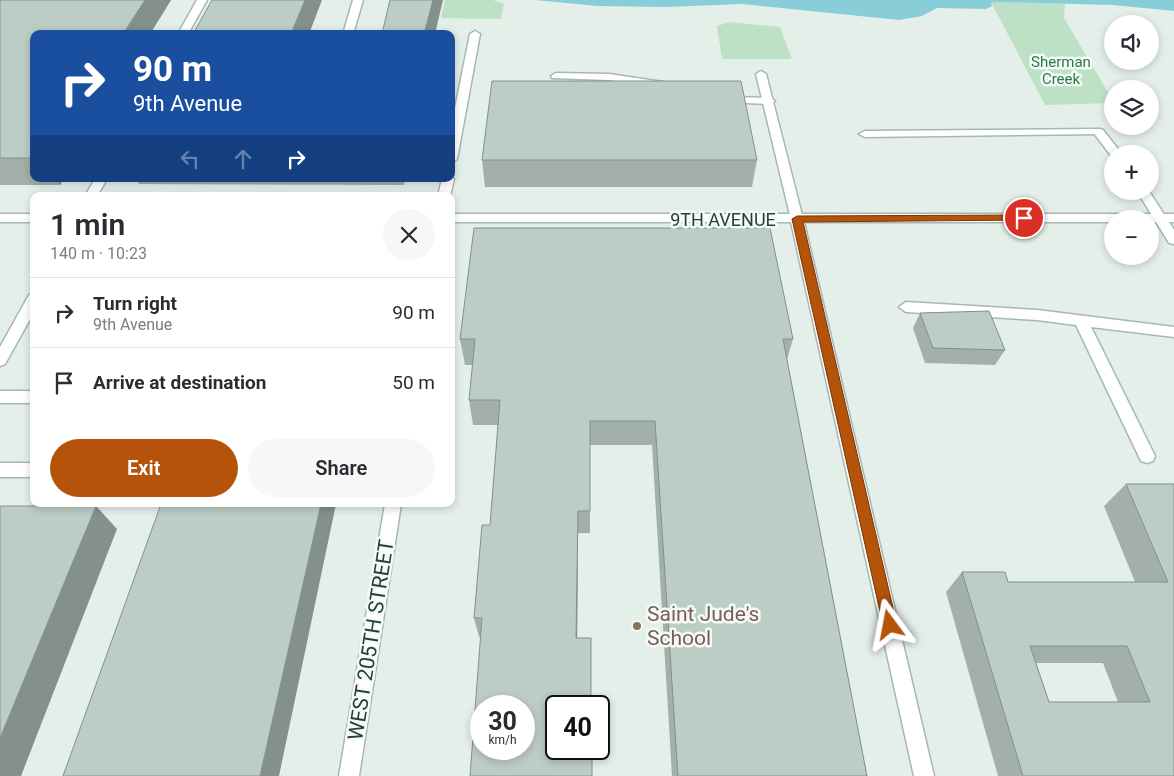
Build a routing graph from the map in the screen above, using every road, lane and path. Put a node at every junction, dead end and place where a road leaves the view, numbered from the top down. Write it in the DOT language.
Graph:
graph roads {
  1 [pos="202,0"];
  2 [pos="358,0"];
  3 [pos="185,30"];
  4 [pos="349,30"];
  5 [pos="475,34"];
  6 [pos="761,74"];
  7 [pos="556,76"];
  8 [pos="675,88"];
  9 [pos="713,99"];
  10 [pos="770,101"];
  11 [pos="865,134"];
  12 [pos="455,138"];
  13 [pos="1109,145"];
  14 [pos="1149,200"];
  15 [pos="0,218"];
  16 [pos="30,218"];
  17 [pos="455,218"];
  18 [pos="1160,218"];
  19 [pos="1174,218"];
  20 [pos="797,219"];
  21 [pos="1174,240"];
  22 [pos="30,306"];
  23 [pos="906,307"];
  24 [pos="1081,321"];
  25 [pos="1174,332"];
  26 [pos="0,360"];
  27 [pos="0,397"];
  28 [pos="30,397"];
  29 [pos="1148,456"];
  30 [pos="0,470"];
  31 [pos="30,470"];
  32 [pos="393,507"];
  33 [pos="349,776"];
  34 [pos="924,776"];
  1 -- 3 [label="street"];
  2 -- 4 [label="street"];
  5 -- 12 [label="street"];
  6 -- 10 [label="street"];
  7 -- 8 [label="street"];
  9 -- 10 [label="street"];
  10 -- 20 [label="street"];
  11 -- 13 [label="street"];
  14 -- 18 [label="street"];
  15 -- 16 [label="street"];
  17 -- 20 [label="street, 9TH AVENUE"];
  18 -- 19 [label="street, 9TH AVENUE"];
  18 -- 20 [label="street, 9TH AVENUE"];
  18 -- 21 [label="street"];
  20 -- 34 [label="street"];
  22 -- 26 [label="street"];
  23 -- 24 [label="street"];
  24 -- 25 [label="street"];
  24 -- 29 [label="street"];
  27 -- 28 [label="street"];
  30 -- 31 [label="street"];
  32 -- 33 [label="street, WEST 205TH STREET"];
}
